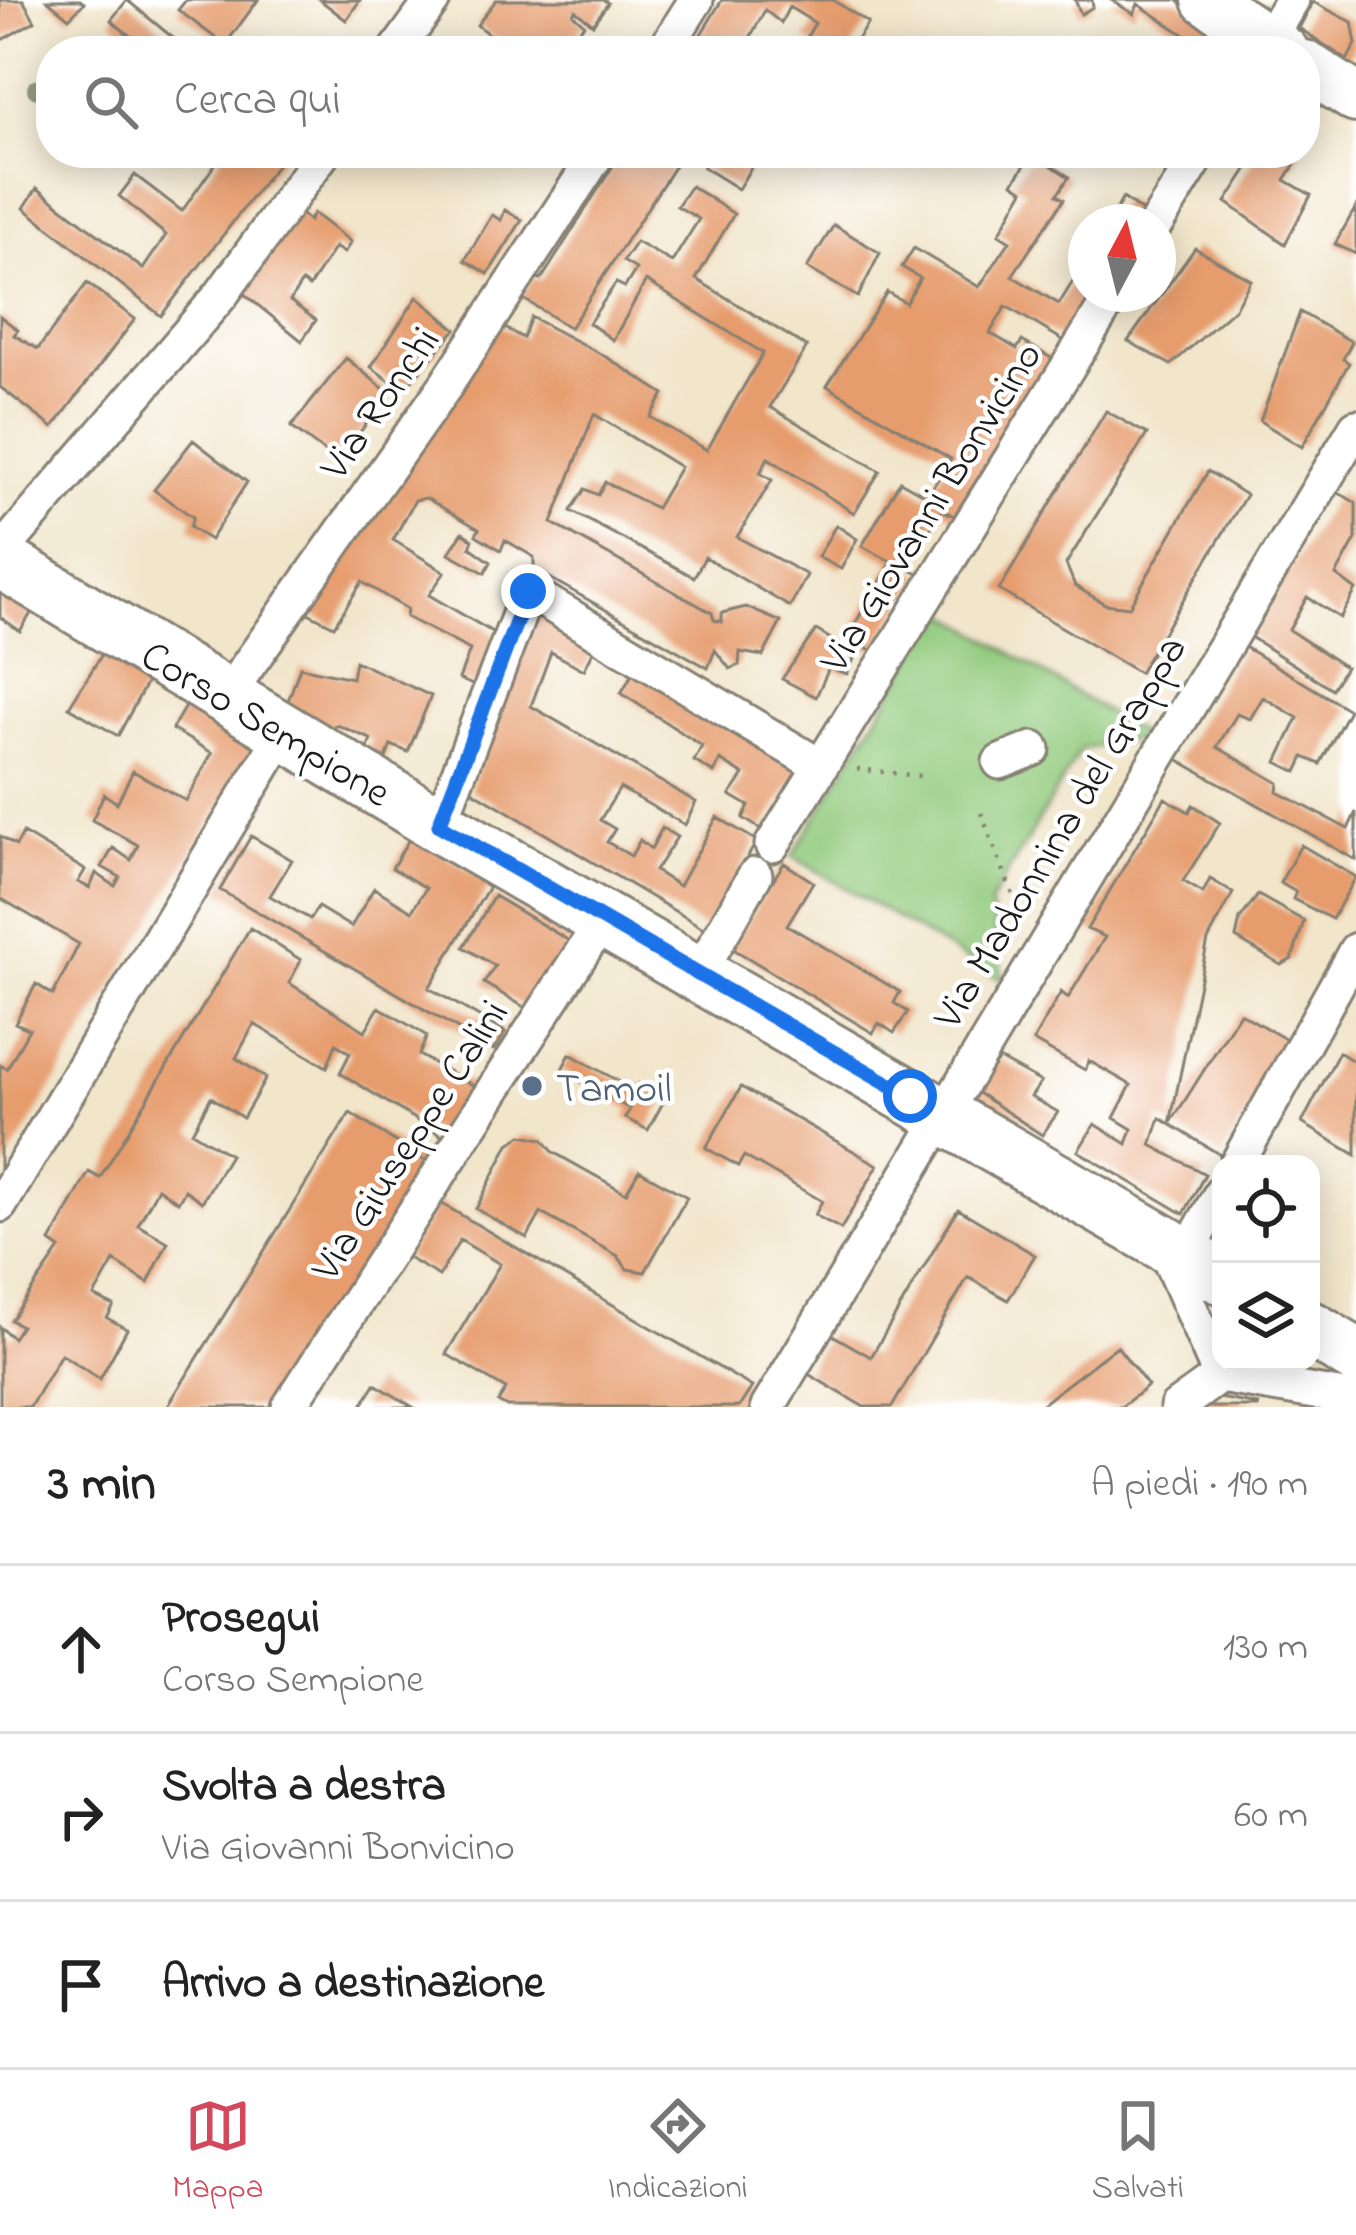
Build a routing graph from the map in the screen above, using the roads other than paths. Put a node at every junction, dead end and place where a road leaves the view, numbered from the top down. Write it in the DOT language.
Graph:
graph roads {
  1 [pos="433,0"];
  2 [pos="696,0"];
  3 [pos="1207,0"];
  4 [pos="407,36"];
  5 [pos="673,36"];
  6 [pos="1273,36"];
  7 [pos="1320,70"];
  8 [pos="1356,98"];
  9 [pos="311,168"];
  10 [pos="588,168"];
  11 [pos="1191,168"];
  12 [pos="1168,204"];
  13 [pos="1102,312"];
  14 [pos="1356,427"];
  15 [pos="0,557"];
  16 [pos="225,698"];
  17 [pos="284,732"];
  18 [pos="1033,749"];
  19 [pos="1000,762"];
  20 [pos="820,766"];
  21 [pos="439,825"];
  22 [pos="772,845"];
  23 [pos="755,875"];
  24 [pos="603,920"];
  25 [pos="1356,950"];
  26 [pos="698,975"];
  27 [pos="940,1114"];
  28 [pos="1242,1155"];
  29 [pos="0,1205"];
  30 [pos="1212,1211"];
  31 [pos="1189,1256"];
  32 [pos="1320,1334"];
  33 [pos="1356,1356"];
  34 [pos="1220,1376"];
  35 [pos="1356,1399"];
  36 [pos="289,1407"];
  37 [pos="768,1407"];
  38 [pos="1178,1407"];
  1 -- 4 [label="street"];
  2 -- 5 [label="street"];
  3 -- 6 [label="street"];
  7 -- 8 [label="street"];
  9 -- 15 [label="street"];
  10 -- 16 [label="street, Via Ronchi"];
  11 -- 12 [label="street"];
  13 -- 20 [label="street, Via Giovanni Bonvicino"];
  14 -- 27 [label="street, Via Madonnina del Grappa"];
  15 -- 16 [label="main road, Corso Sempione"];
  16 -- 17 [label="main road, Corso Sempione"];
  17 -- 21 [label="main road, Corso Sempione"];
  17 -- 29 [label="street"];
  18 -- 19 [label="street"];
  20 -- 21 [label="street"];
  20 -- 22 [label="street, Via Giovanni Bonvicino"];
  21 -- 24 [label="main road, Corso Sempione"];
  23 -- 26 [label="street"];
  24 -- 26 [label="main road, Corso Sempione"];
  24 -- 36 [label="street, Via Giuseppe Calini"];
  25 -- 28 [label="street"];
  26 -- 27 [label="main road, Corso Sempione"];
  27 -- 31 [label="main road, Corso Sempione"];
  27 -- 37 [label="street, Via Madonnina del Grappa"];
  30 -- 31 [label="street"];
  31 -- 34 [label="street"];
  32 -- 33 [label="main road"];
  34 -- 35 [label="street"];
  34 -- 38 [label="street"];
}
